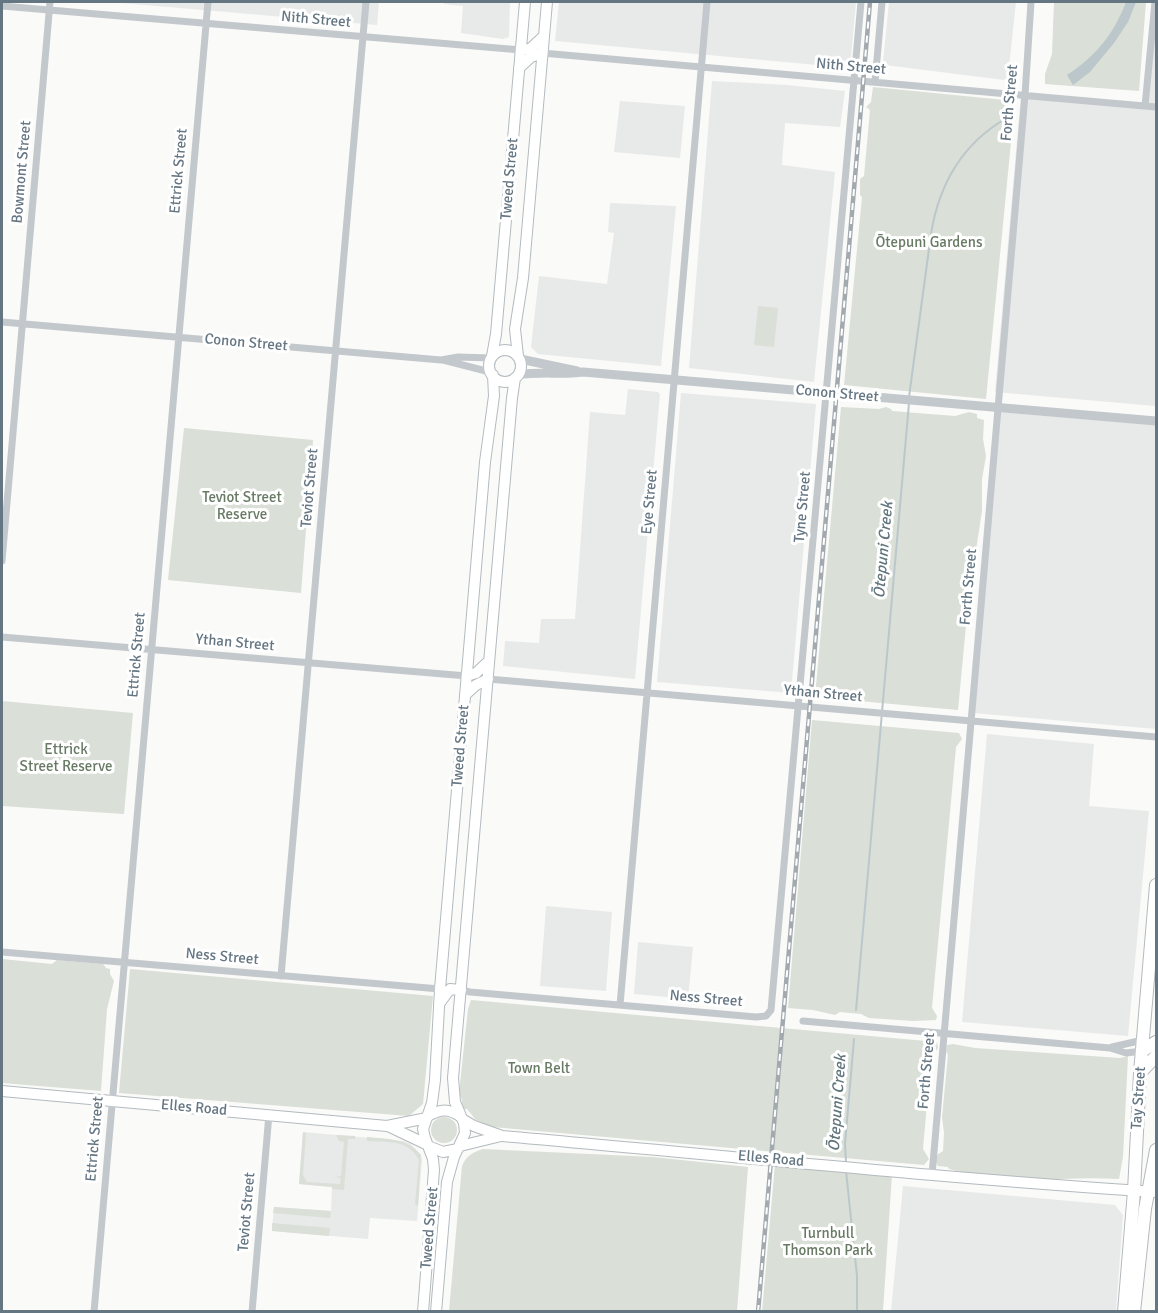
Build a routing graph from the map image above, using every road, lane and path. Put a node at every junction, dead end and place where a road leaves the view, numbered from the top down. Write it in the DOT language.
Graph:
graph roads {
  1 [pos="50,2"];
  2 [pos="208,2"];
  3 [pos="366,2"];
  4 [pos="525,2"];
  5 [pos="547,2"];
  6 [pos="707,2"];
  7 [pos="861,2"];
  8 [pos="882,2"];
  9 [pos="1031,2"];
  10 [pos="1155,2"];
  11 [pos="2,6"];
  12 [pos="49,10"];
  13 [pos="206,24"];
  14 [pos="544,36"];
  15 [pos="363,38"];
  16 [pos="521,50"];
  17 [pos="542,54"];
  18 [pos="701,67"];
  19 [pos="519,68"];
  20 [pos="854,80"];
  21 [pos="875,82"];
  22 [pos="1025,95"];
  23 [pos="1145,106"];
  24 [pos="1156,107"];
  25 [pos="508,207"];
  26 [pos="528,209"];
  27 [pos="2,322"];
  28 [pos="22,324"];
  29 [pos="178,337"];
  30 [pos="335,351"];
  31 [pos="492,357"];
  32 [pos="519,357"];
  33 [pos="441,360"];
  34 [pos="582,372"];
  35 [pos="491,374"];
  36 [pos="517,376"];
  37 [pos="674,380"];
  38 [pos="827,393"];
  39 [pos="998,408"];
  40 [pos="1156,422"];
  41 [pos="2,561"];
  42 [pos="2,637"];
  43 [pos="152,650"];
  44 [pos="489,661"];
  45 [pos="308,663"];
  46 [pos="467,676"];
  47 [pos="488,679"];
  48 [pos="647,692"];
  49 [pos="465,695"];
  50 [pos="799,706"];
  51 [pos="971,721"];
  52 [pos="1156,737"];
  53 [pos="1156,885"];
  54 [pos="1156,890"];
  55 [pos="2,952"];
  56 [pos="124,962"];
  57 [pos="281,976"];
  58 [pos="440,989"];
  59 [pos="461,990"];
  60 [pos="439,1005"];
  61 [pos="620,1005"];
  62 [pos="769,1014"];
  63 [pos="803,1021"];
  64 [pos="943,1033"];
  65 [pos="1156,1042"];
  66 [pos="1143,1046"];
  67 [pos="1110,1048"];
  68 [pos="1156,1056"];
  69 [pos="1140,1073"];
  70 [pos="2,1091"];
  71 [pos="112,1101"];
  72 [pos="269,1114"];
  73 [pos="427,1117"];
  74 [pos="461,1118"];
  75 [pos="387,1126"];
  76 [pos="502,1136"];
  77 [pos="428,1145"];
  78 [pos="459,1147"];
  79 [pos="1156,1150"];
  80 [pos="932,1175"];
  81 [pos="1134,1191"];
  82 [pos="1153,1192"];
  83 [pos="93,1311"];
  84 [pos="252,1311"];
  85 [pos="423,1311"];
  86 [pos="436,1311"];
  87 [pos="1124,1311"];
  88 [pos="1134,1311"];
  1 -- 12 [label="street, Bowmont Street"];
  2 -- 13 [label="street, Ettrick Street"];
  3 -- 15 [label="street, Teviot Street"];
  4 -- 16 [label="main road, Tweed Street"];
  5 -- 14 [label="main road, Tweed Street"];
  6 -- 18 [label="street, Eye Street"];
  7 -- 20 [label="street, Tyne Street"];
  8 -- 21 [label="street"];
  9 -- 22 [label="street, Forth Street"];
  10 -- 23 [label="street"];
  11 -- 12 [label="street, Nith Street"];
  12 -- 13 [label="street, Nith Street"];
  12 -- 28 [label="street, Bowmont Street"];
  13 -- 15 [label="street, Nith Street"];
  13 -- 29 [label="street, Ettrick Street"];
  14 -- 16 [label="main road"];
  14 -- 17 [label="main road, Tweed Street"];
  15 -- 16 [label="street, Nith Street"];
  15 -- 30 [label="street, Teviot Street"];
  16 -- 19 [label="main road, Tweed Street"];
  17 -- 18 [label="street, Nith Street"];
  17 -- 19 [label="main road"];
  17 -- 26 [label="main road, Tweed Street"];
  18 -- 20 [label="street, Nith Street"];
  18 -- 37 [label="street, Eye Street"];
  19 -- 25 [label="main road, Tweed Street"];
  20 -- 21 [label="street, Nith Street"];
  20 -- 38 [label="street, Tyne Street"];
  21 -- 22 [label="street, Nith Street"];
  22 -- 23 [label="street, Nith Street"];
  22 -- 39 [label="street, Forth Street"];
  23 -- 24 [label="street, Nith Street"];
  25 -- 26 [label="main road"];
  25 -- 31 [label="main road, Tweed Street"];
  26 -- 32 [label="main road, Tweed Street"];
  27 -- 28 [label="street, Conon Street"];
  28 -- 29 [label="street, Conon Street"];
  28 -- 41 [label="street, Bowmont Street"];
  29 -- 30 [label="street, Conon Street"];
  29 -- 43 [label="street, Ettrick Street"];
  30 -- 33 [label="street, Conon Street"];
  30 -- 45 [label="street, Teviot Street"];
  31 -- 32 [label="main road, Conon Street"];
  31 -- 33 [label="street, Conon Street"];
  31 -- 35 [label="main road"];
  32 -- 34 [label="street"];
  32 -- 36 [label="main road"];
  33 -- 35 [label="street"];
  34 -- 36 [label="street, Conon Street"];
  34 -- 37 [label="street, Conon Street"];
  35 -- 36 [label="main road, Conon Street"];
  35 -- 46 [label="main road, Tweed Street"];
  36 -- 44 [label="main road, Tweed Street"];
  37 -- 38 [label="street, Conon Street"];
  37 -- 48 [label="street, Eye Street"];
  38 -- 39 [label="street, Conon Street"];
  38 -- 50 [label="street, Tyne Street"];
  39 -- 40 [label="street, Conon Street"];
  39 -- 51 [label="street, Forth Street"];
  42 -- 43 [label="street, Ythan Street"];
  43 -- 45 [label="street, Ythan Street"];
  43 -- 56 [label="street, Ettrick Street"];
  44 -- 46 [label="main road"];
  44 -- 47 [label="main road, Tweed Street"];
  45 -- 46 [label="street, Ythan Street"];
  45 -- 57 [label="street, Teviot Street"];
  46 -- 49 [label="main road, Tweed Street"];
  47 -- 48 [label="street, Ythan Street"];
  47 -- 49 [label="main road"];
  47 -- 59 [label="main road, Tweed Street"];
  48 -- 50 [label="street, Ythan Street"];
  48 -- 61 [label="street, Eye Street"];
  49 -- 58 [label="main road, Tweed Street"];
  50 -- 51 [label="street, Ythan Street"];
  50 -- 62 [label="street, Tyne Street"];
  51 -- 52 [label="street, Ythan Street"];
  51 -- 64 [label="street, Forth Street"];
  53 -- 54 [label="highway, Tay Street"];
  54 -- 66 [label="highway, Tay Street"];
  55 -- 56 [label="street, Ness Street"];
  56 -- 57 [label="street, Ness Street"];
  56 -- 71 [label="street, Ettrick Street"];
  57 -- 58 [label="street, Ness Street"];
  58 -- 60 [label="main road, Tweed Street"];
  59 -- 60 [label="main road"];
  59 -- 61 [label="street, Ness Street"];
  59 -- 74 [label="main road, Tweed Street"];
  60 -- 73 [label="main road, Tweed Street"];
  61 -- 62 [label="street, Ness Street"];
  63 -- 64 [label="street"];
  64 -- 67 [label="street"];
  64 -- 80 [label="street, Forth Street"];
  65 -- 66 [label="highway"];
  66 -- 67 [label="street"];
  66 -- 67 [label="street"];
  66 -- 69 [label="highway, Tay Street"];
  68 -- 69 [label="highway"];
  69 -- 81 [label="highway, Tay Street"];
  70 -- 71 [label="main road, Elles Road"];
  71 -- 72 [label="main road, Elles Road"];
  71 -- 83 [label="street, Ettrick Street"];
  72 -- 75 [label="main road, Elles Road"];
  72 -- 84 [label="street, Teviot Street"];
  73 -- 74 [label="main road"];
  73 -- 75 [label="main road, Elles Road"];
  73 -- 77 [label="main road, Tweed Street"];
  74 -- 76 [label="main road, Elles Road"];
  74 -- 78 [label="main road, Tweed Street"];
  75 -- 77 [label="main road, Elles Road"];
  76 -- 78 [label="main road, Elles Road"];
  76 -- 80 [label="main road, Elles Road"];
  77 -- 78 [label="main road"];
  77 -- 85 [label="main road, Tweed Street"];
  78 -- 86 [label="main road, Tweed Street"];
  79 -- 82 [label="highway"];
  80 -- 81 [label="main road, Elles Road"];
  81 -- 82 [label="main road, Elles Road"];
  81 -- 87 [label="highway, Tay Street"];
  82 -- 88 [label="highway"];
}
